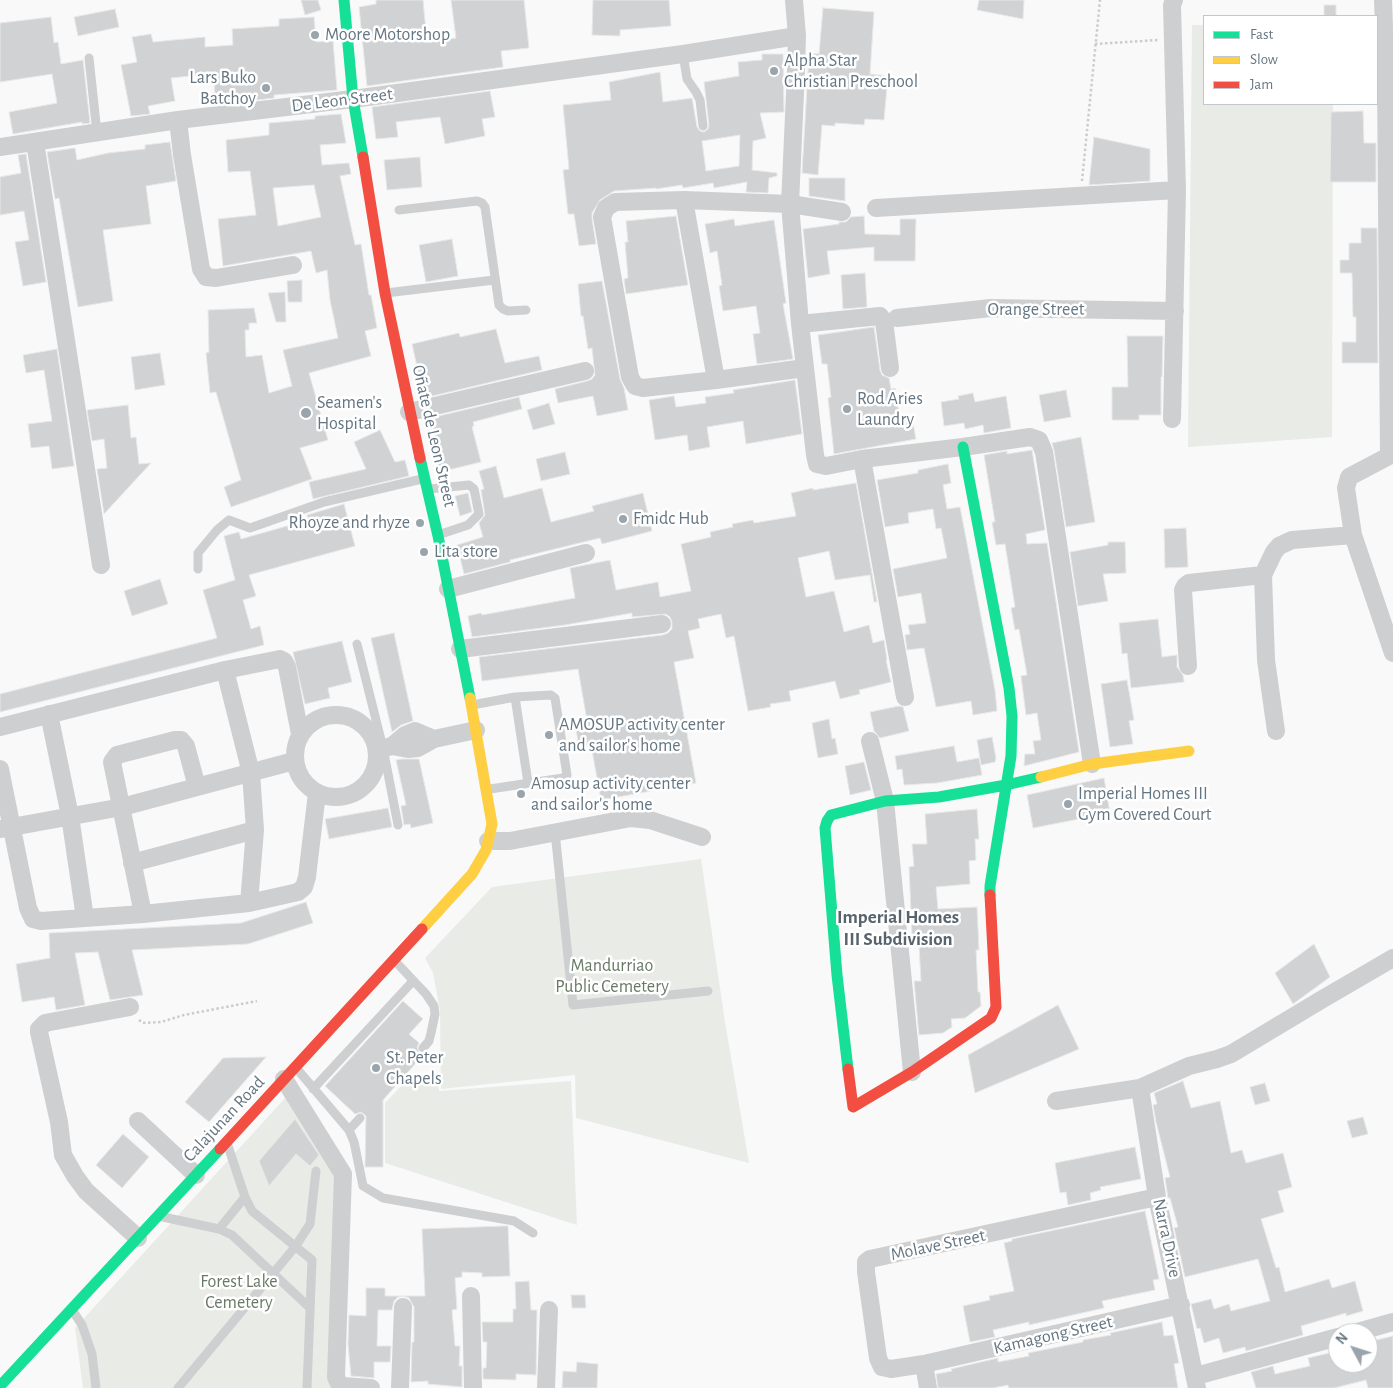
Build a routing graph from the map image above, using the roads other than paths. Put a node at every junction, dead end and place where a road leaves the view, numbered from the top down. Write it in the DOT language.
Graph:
graph roads {
  1 [pos="344,0"];
  2 [pos="794,0"];
  3 [pos="1174,0"];
  4 [pos="1383,0"];
  5 [pos="797,36"];
  6 [pos="683,54"];
  7 [pos="89,58"];
  8 [pos="353,99"];
  9 [pos="178,120"];
  10 [pos="703,126"];
  11 [pos="97,133"];
  12 [pos="35,142"];
  13 [pos="0,147"];
  14 [pos="1177,190"];
  15 [pos="684,200"];
  16 [pos="790,204"];
  17 [pos="876,208"];
  18 [pos="399,210"];
  19 [pos="842,212"];
  20 [pos="293,265"];
  21 [pos="494,280"];
  22 [pos="385,293"];
  23 [pos="526,310"];
  24 [pos="1175,311"];
  25 [pos="897,318"];
  26 [pos="800,324"];
  27 [pos="805,368"];
  28 [pos="890,368"];
  29 [pos="585,371"];
  30 [pos="716,380"];
  31 [pos="409,412"];
  32 [pos="1172,419"];
  33 [pos="963,447"];
  34 [pos="1391,456"];
  35 [pos="862,458"];
  36 [pos="426,484"];
  37 [pos="1353,535"];
  38 [pos="438,536"];
  39 [pos="586,553"];
  40 [pos="101,565"];
  41 [pos="198,570"];
  42 [pos="1263,575"];
  43 [pos="448,589"];
  44 [pos="662,624"];
  45 [pos="357,644"];
  46 [pos="460,649"];
  47 [pos="1393,653"];
  48 [pos="1188,666"];
  49 [pos="225,670"];
  50 [pos="515,697"];
  51 [pos="906,697"];
  52 [pos="471,705"];
  53 [pos="49,714"];
  54 [pos="0,727"];
  55 [pos="476,730"];
  56 [pos="1276,731"];
  57 [pos="300,734"];
  58 [pos="870,741"];
  59 [pos="384,748"];
  60 [pos="1189,751"];
  61 [pos="294,761"];
  62 [pos="1092,764"];
  63 [pos="0,769"];
  64 [pos="251,773"];
  65 [pos="528,784"];
  66 [pos="1006,786"];
  67 [pos="197,787"];
  68 [pos="487,789"];
  69 [pos="317,793"];
  70 [pos="885,801"];
  71 [pos="122,807"];
  72 [pos="70,816"];
  73 [pos="398,825"];
  74 [pos="6,828"];
  75 [pos="255,830"];
  76 [pos="555,832"];
  77 [pos="702,837"];
  78 [pos="488,841"];
  79 [pos="132,863"];
  80 [pos="472,874"];
  81 [pos="249,903"];
  82 [pos="143,914"];
  83 [pos="85,918"];
  84 [pos="1393,958"];
  85 [pos="394,960"];
  86 [pos="413,981"];
  87 [pos="708,990"];
  88 [pos="130,1007"];
  89 [pos="423,1048"];
  90 [pos="912,1072"];
  91 [pos="290,1073"];
  92 [pos="1140,1088"];
  93 [pos="313,1089"];
  94 [pos="1056,1101"];
  95 [pos="360,1118"];
  96 [pos="138,1121"];
  97 [pos="350,1130"];
  98 [pos="226,1141"];
  99 [pos="316,1171"];
  100 [pos="196,1174"];
  101 [pos="245,1197"];
  102 [pos="1157,1197"];
  103 [pos="159,1216"];
  104 [pos="219,1229"];
  105 [pos="533,1233"];
  106 [pos="138,1238"];
  107 [pos="295,1247"];
  108 [pos="273,1274"];
  109 [pos="470,1296"];
  110 [pos="1181,1305"];
  111 [pos="309,1307"];
  112 [pos="403,1307"];
  113 [pos="72,1309"];
  114 [pos="549,1310"];
  115 [pos="1393,1322"];
  116 [pos="1378,1326"];
  117 [pos="1328,1340"];
  118 [pos="924,1364"];
  119 [pos="1196,1382"];
  120 [pos="0,1386"];
  121 [pos="96,1388"];
  122 [pos="178,1388"];
  123 [pos="307,1388"];
  124 [pos="371,1388"];
  125 [pos="400,1388"];
  126 [pos="473,1388"];
  127 [pos="546,1388"];
  128 [pos="928,1388"];
  1 -- 8 [label="main road, Oñate de Leon Street"];
  2 -- 5 [label="street"];
  3 -- 14 [label="street"];
  4 -- 34 [label="street"];
  5 -- 6 [label="street, De Leon Street"];
  5 -- 16 [label="street"];
  6 -- 8 [label="street, De Leon Street"];
  6 -- 10 [label="lane"];
  7 -- 11 [label="lane"];
  8 -- 9 [label="street, De Leon Street"];
  8 -- 22 [label="main road, Oñate de Leon Street"];
  9 -- 11 [label="street, De Leon Street"];
  9 -- 20 [label="street"];
  11 -- 12 [label="street, De Leon Street"];
  12 -- 13 [label="street, De Leon Street"];
  12 -- 40 [label="street"];
  14 -- 17 [label="street"];
  14 -- 24 [label="street"];
  15 -- 16 [label="street"];
  15 -- 30 [label="street"];
  15 -- 30 [label="street"];
  16 -- 19 [label="street"];
  16 -- 26 [label="street"];
  18 -- 21 [label="lane"];
  21 -- 22 [label="lane"];
  21 -- 23 [label="lane"];
  22 -- 31 [label="main road, Oñate de Leon Street"];
  24 -- 25 [label="street, Orange Street"];
  24 -- 32 [label="street"];
  26 -- 27 [label="street"];
  26 -- 28 [label="street"];
  27 -- 30 [label="street"];
  27 -- 35 [label="street"];
  29 -- 31 [label="street"];
  31 -- 36 [label="main road, Oñate de Leon Street"];
  33 -- 35 [label="street"];
  33 -- 62 [label="street"];
  33 -- 66 [label="main road"];
  34 -- 37 [label="street"];
  35 -- 51 [label="street"];
  36 -- 38 [label="main road, Oñate de Leon Street"];
  36 -- 38 [label="lane"];
  36 -- 41 [label="lane"];
  37 -- 42 [label="street"];
  37 -- 47 [label="street"];
  38 -- 43 [label="main road, Oñate de Leon Street"];
  39 -- 43 [label="street"];
  42 -- 48 [label="street"];
  42 -- 56 [label="street"];
  43 -- 46 [label="main road, Oñate de Leon Street"];
  44 -- 46 [label="street"];
  45 -- 59 [label="lane"];
  46 -- 52 [label="main road, Oñate de Leon Street"];
  49 -- 53 [label="street"];
  49 -- 57 [label="street"];
  49 -- 64 [label="street"];
  50 -- 52 [label="lane"];
  50 -- 65 [label="lane"];
  50 -- 65 [label="lane"];
  52 -- 55 [label="main road, Oñate de Leon Street"];
  53 -- 54 [label="street"];
  53 -- 72 [label="street"];
  55 -- 59 [label="street"];
  55 -- 68 [label="main road, Oñate de Leon Street"];
  57 -- 59 [label="street"];
  57 -- 61 [label="street"];
  58 -- 70 [label="street"];
  59 -- 69 [label="street"];
  59 -- 73 [label="lane"];
  60 -- 62 [label="main road"];
  61 -- 64 [label="street"];
  61 -- 69 [label="street"];
  62 -- 66 [label="main road"];
  63 -- 74 [label="street"];
  64 -- 67 [label="street"];
  64 -- 75 [label="street"];
  65 -- 68 [label="lane"];
  66 -- 70 [label="main road"];
  66 -- 90 [label="main road"];
  67 -- 71 [label="street"];
  67 -- 71 [label="street"];
  68 -- 78 [label="main road, Oñate de Leon Street"];
  69 -- 81 [label="street"];
  70 -- 90 [label="street"];
  70 -- 90 [label="main road"];
  71 -- 72 [label="street"];
  71 -- 79 [label="street"];
  72 -- 74 [label="street"];
  72 -- 83 [label="street"];
  74 -- 83 [label="street"];
  75 -- 79 [label="street"];
  75 -- 81 [label="street"];
  76 -- 77 [label="street"];
  76 -- 78 [label="street"];
  76 -- 87 [label="lane"];
  78 -- 80 [label="main road, Oñate de Leon Street"];
  79 -- 82 [label="street"];
  80 -- 85 [label="main road, Calajunan Road"];
  81 -- 82 [label="street"];
  82 -- 83 [label="street"];
  84 -- 92 [label="street"];
  85 -- 86 [label="lane"];
  85 -- 91 [label="main road, Calajunan Road"];
  86 -- 89 [label="lane"];
  86 -- 93 [label="lane"];
  88 -- 106 [label="street"];
  91 -- 93 [label="lane"];
  91 -- 98 [label="main road, Calajunan Road"];
  91 -- 124 [label="street"];
  92 -- 94 [label="street"];
  92 -- 102 [label="street, Narra Drive"];
  93 -- 97 [label="lane"];
  95 -- 97 [label="lane"];
  96 -- 100 [label="street"];
  97 -- 105 [label="lane"];
  98 -- 100 [label="main road, Calajunan Road"];
  98 -- 101 [label="lane"];
  99 -- 107 [label="lane"];
  100 -- 103 [label="main road, Calajunan Road"];
  101 -- 104 [label="lane"];
  101 -- 107 [label="lane"];
  102 -- 110 [label="street, Narra Drive"];
  102 -- 118 [label="street, Molave Street"];
  103 -- 104 [label="lane"];
  103 -- 106 [label="main road, Calajunan Road"];
  104 -- 108 [label="lane"];
  106 -- 113 [label="main road, Calajunan Road"];
  107 -- 108 [label="lane"];
  107 -- 111 [label="lane"];
  108 -- 111 [label="lane"];
  108 -- 122 [label="lane"];
  109 -- 126 [label="street"];
  110 -- 118 [label="street, Kamagong Street"];
  110 -- 119 [label="street, Narra Drive"];
  111 -- 123 [label="lane"];
  112 -- 125 [label="street"];
  113 -- 120 [label="main road, Calajunan Road"];
  113 -- 121 [label="lane"];
  114 -- 127 [label="street"];
  115 -- 116 [label="street"];
  117 -- 119 [label="street"];
  118 -- 128 [label="street"];
}
